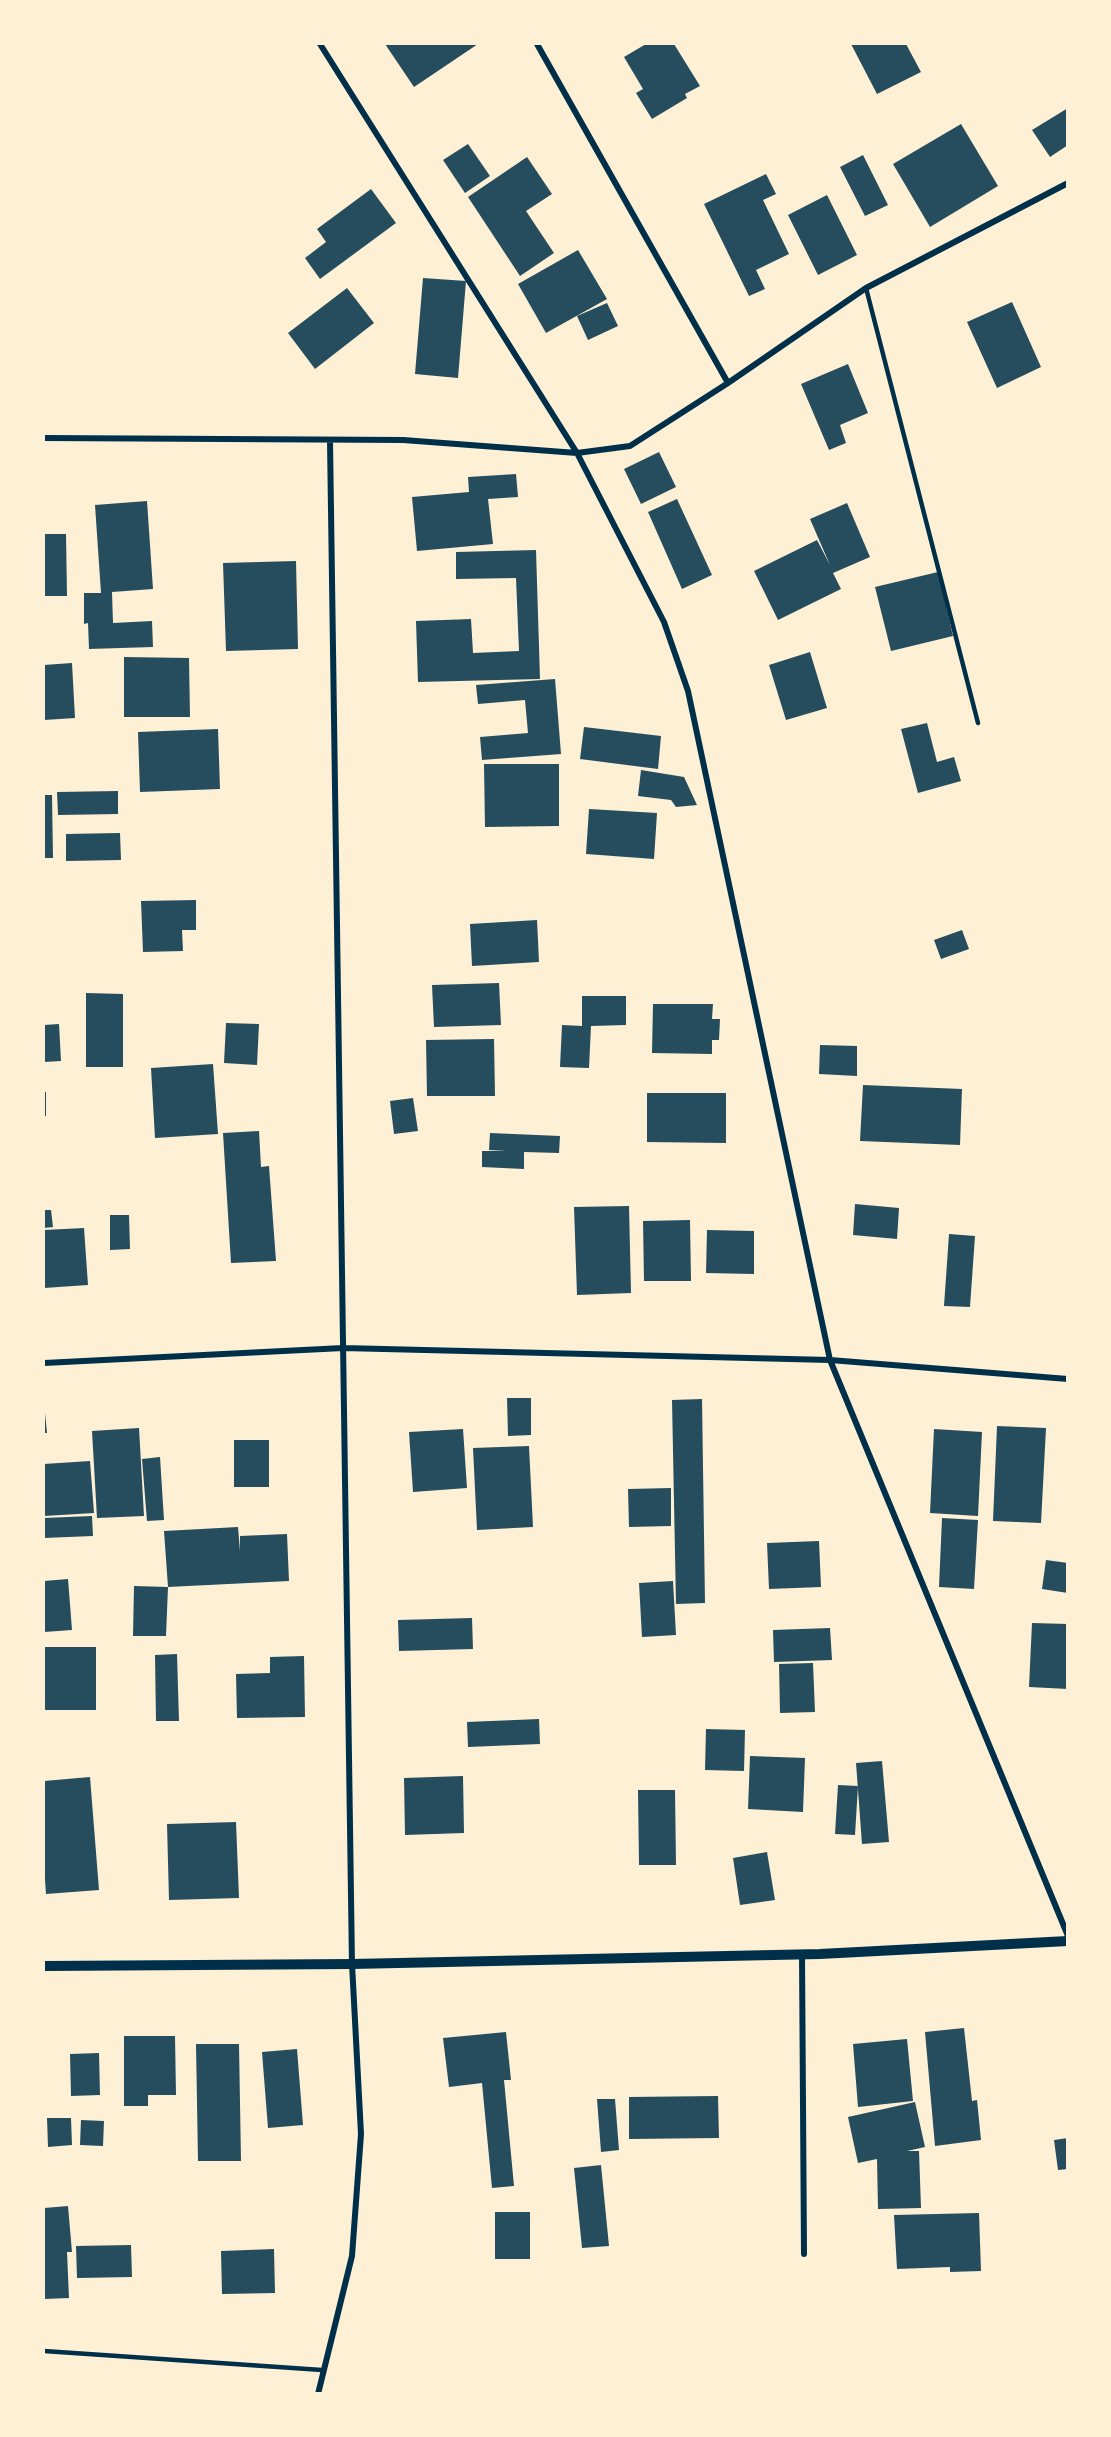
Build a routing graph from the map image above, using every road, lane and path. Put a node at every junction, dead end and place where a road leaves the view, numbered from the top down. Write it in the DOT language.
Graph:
graph roads {
  1 [pos="320,44"];
  2 [pos="537,44"];
  3 [pos="1068,183"];
  4 [pos="866,288"];
  5 [pos="728,383"];
  6 [pos="44,438"];
  7 [pos="330,441"];
  8 [pos="577,453"];
  9 [pos="978,723"];
  10 [pos="343,1348"];
  11 [pos="830,1360"];
  12 [pos="44,1363"];
  13 [pos="1068,1379"];
  14 [pos="1068,1936"];
  15 [pos="1068,1941"];
  16 [pos="802,1955"];
  17 [pos="352,1964"];
  18 [pos="44,1966"];
  19 [pos="804,2254"];
  20 [pos="44,2351"];
  21 [pos="322,2370"];
  22 [pos="318,2394"];
  1 -- 8 [label="street"];
  2 -- 5 [label="street"];
  3 -- 4 [label="street"];
  4 -- 5 [label="street"];
  4 -- 9 [label="lane"];
  5 -- 8 [label="street"];
  6 -- 7 [label="street"];
  7 -- 8 [label="street"];
  7 -- 10 [label="street"];
  8 -- 11 [label="street"];
  10 -- 11 [label="street"];
  10 -- 12 [label="street"];
  10 -- 17 [label="street"];
  11 -- 13 [label="street"];
  11 -- 14 [label="street"];
  15 -- 16 [label="street"];
  16 -- 17 [label="street"];
  16 -- 19 [label="street"];
  17 -- 18 [label="street"];
  17 -- 21 [label="street"];
  20 -- 21 [label="lane"];
  21 -- 22 [label="street"];
}
